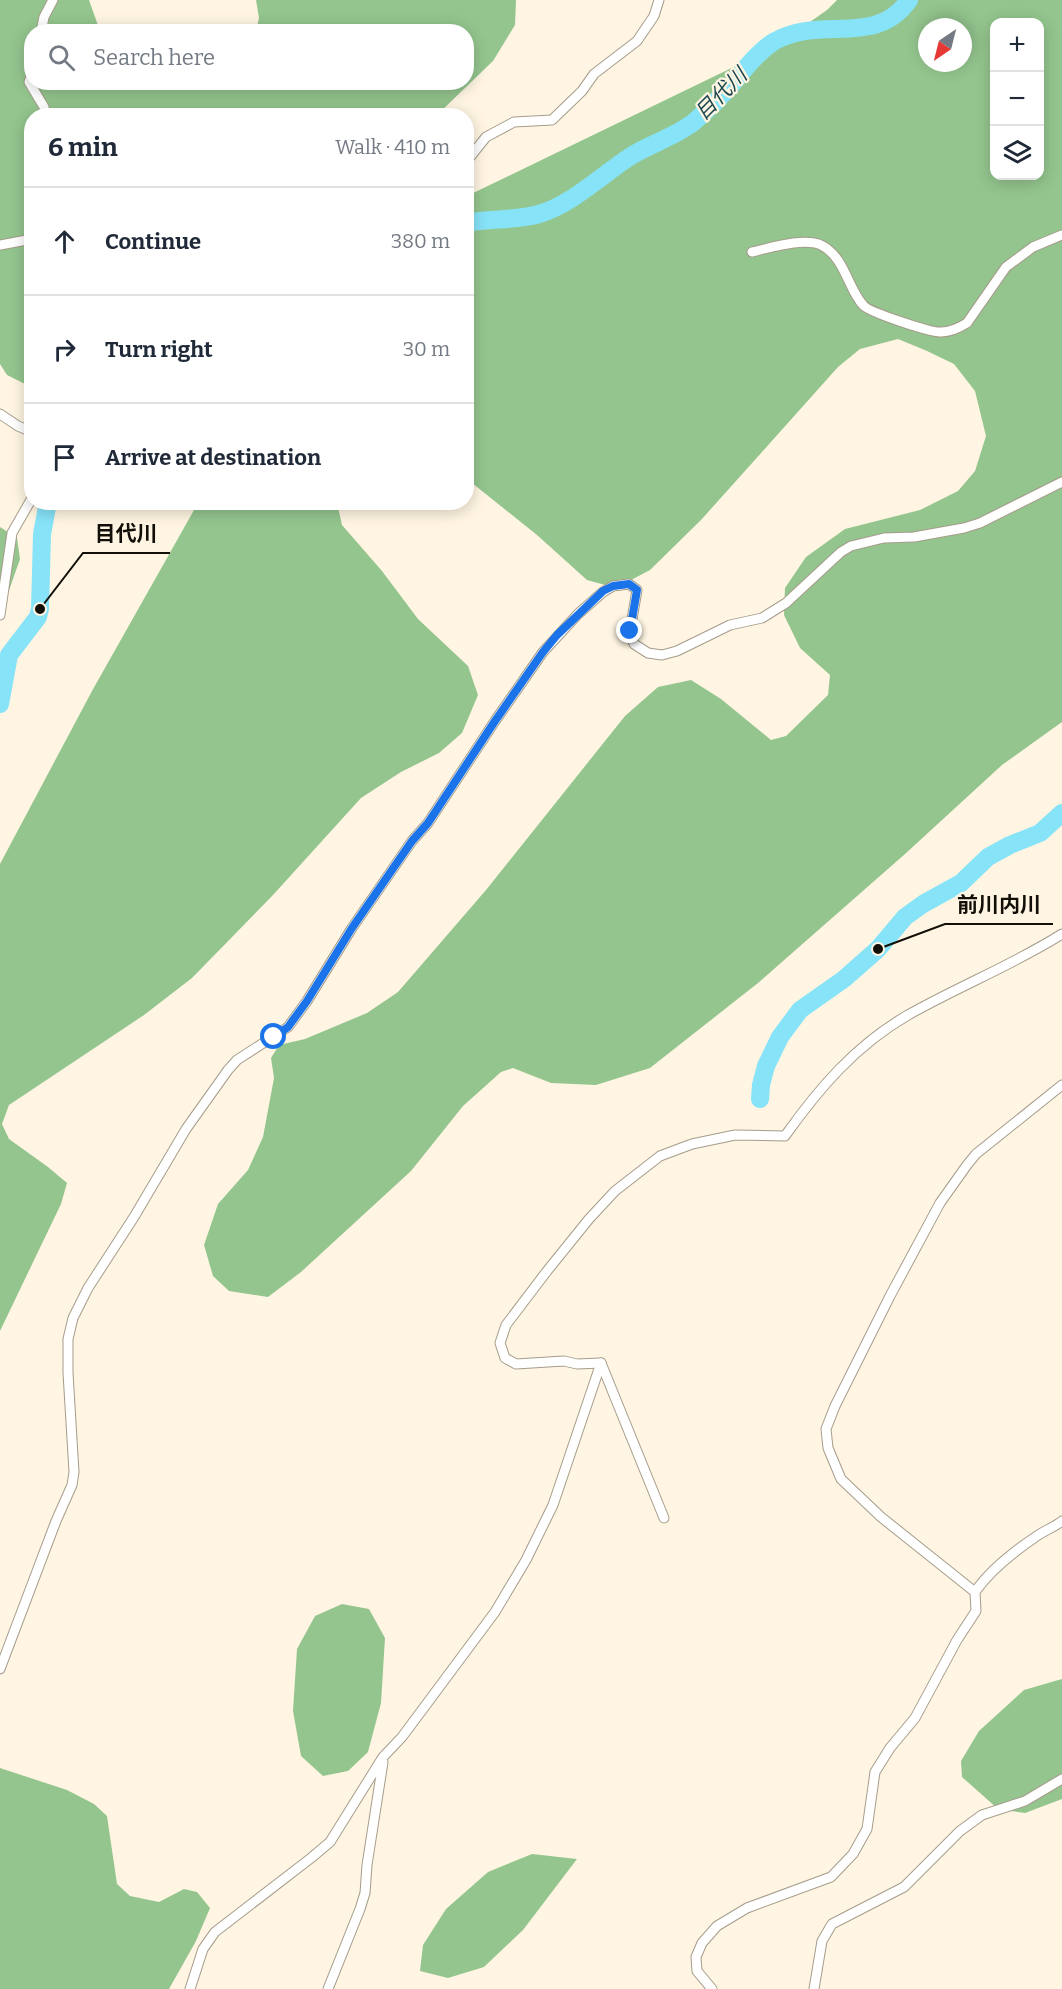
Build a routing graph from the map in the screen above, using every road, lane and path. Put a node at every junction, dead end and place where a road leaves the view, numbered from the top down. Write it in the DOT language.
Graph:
graph roads {
  1 [pos="53,0"];
  2 [pos="659,0"];
  3 [pos="43,24"];
  4 [pos="34,90"];
  5 [pos="44,108"];
  6 [pos="474,152"];
  7 [pos="1062,235"];
  8 [pos="24,240"];
  9 [pos="0,245"];
  10 [pos="752,252"];
  11 [pos="0,414"];
  12 [pos="24,429"];
  13 [pos="1062,482"];
  14 [pos="25,510"];
  15 [pos="0,615"];
  16 [pos="1062,934"];
  17 [pos="1062,1085"];
  18 [pos="601,1364"];
  19 [pos="664,1518"];
  20 [pos="1062,1521"];
  21 [pos="975,1592"];
  22 [pos="0,1669"];
  23 [pos="383,1757"];
  24 [pos="1062,1779"];
  25 [pos="190,1989"];
  26 [pos="328,1989"];
  27 [pos="712,1989"];
  28 [pos="814,1989"];
  1 -- 3 [label="street"];
  2 -- 6 [label="street"];
  4 -- 5 [label="street"];
  7 -- 10 [label="street"];
  8 -- 9 [label="street"];
  11 -- 12 [label="street"];
  13 -- 22 [label="street"];
  14 -- 15 [label="street"];
  16 -- 18 [label="street"];
  17 -- 21 [label="street"];
  18 -- 19 [label="street"];
  18 -- 23 [label="street"];
  20 -- 21 [label="street"];
  21 -- 27 [label="street"];
  23 -- 25 [label="street"];
  23 -- 26 [label="street"];
  24 -- 28 [label="street"];
}
